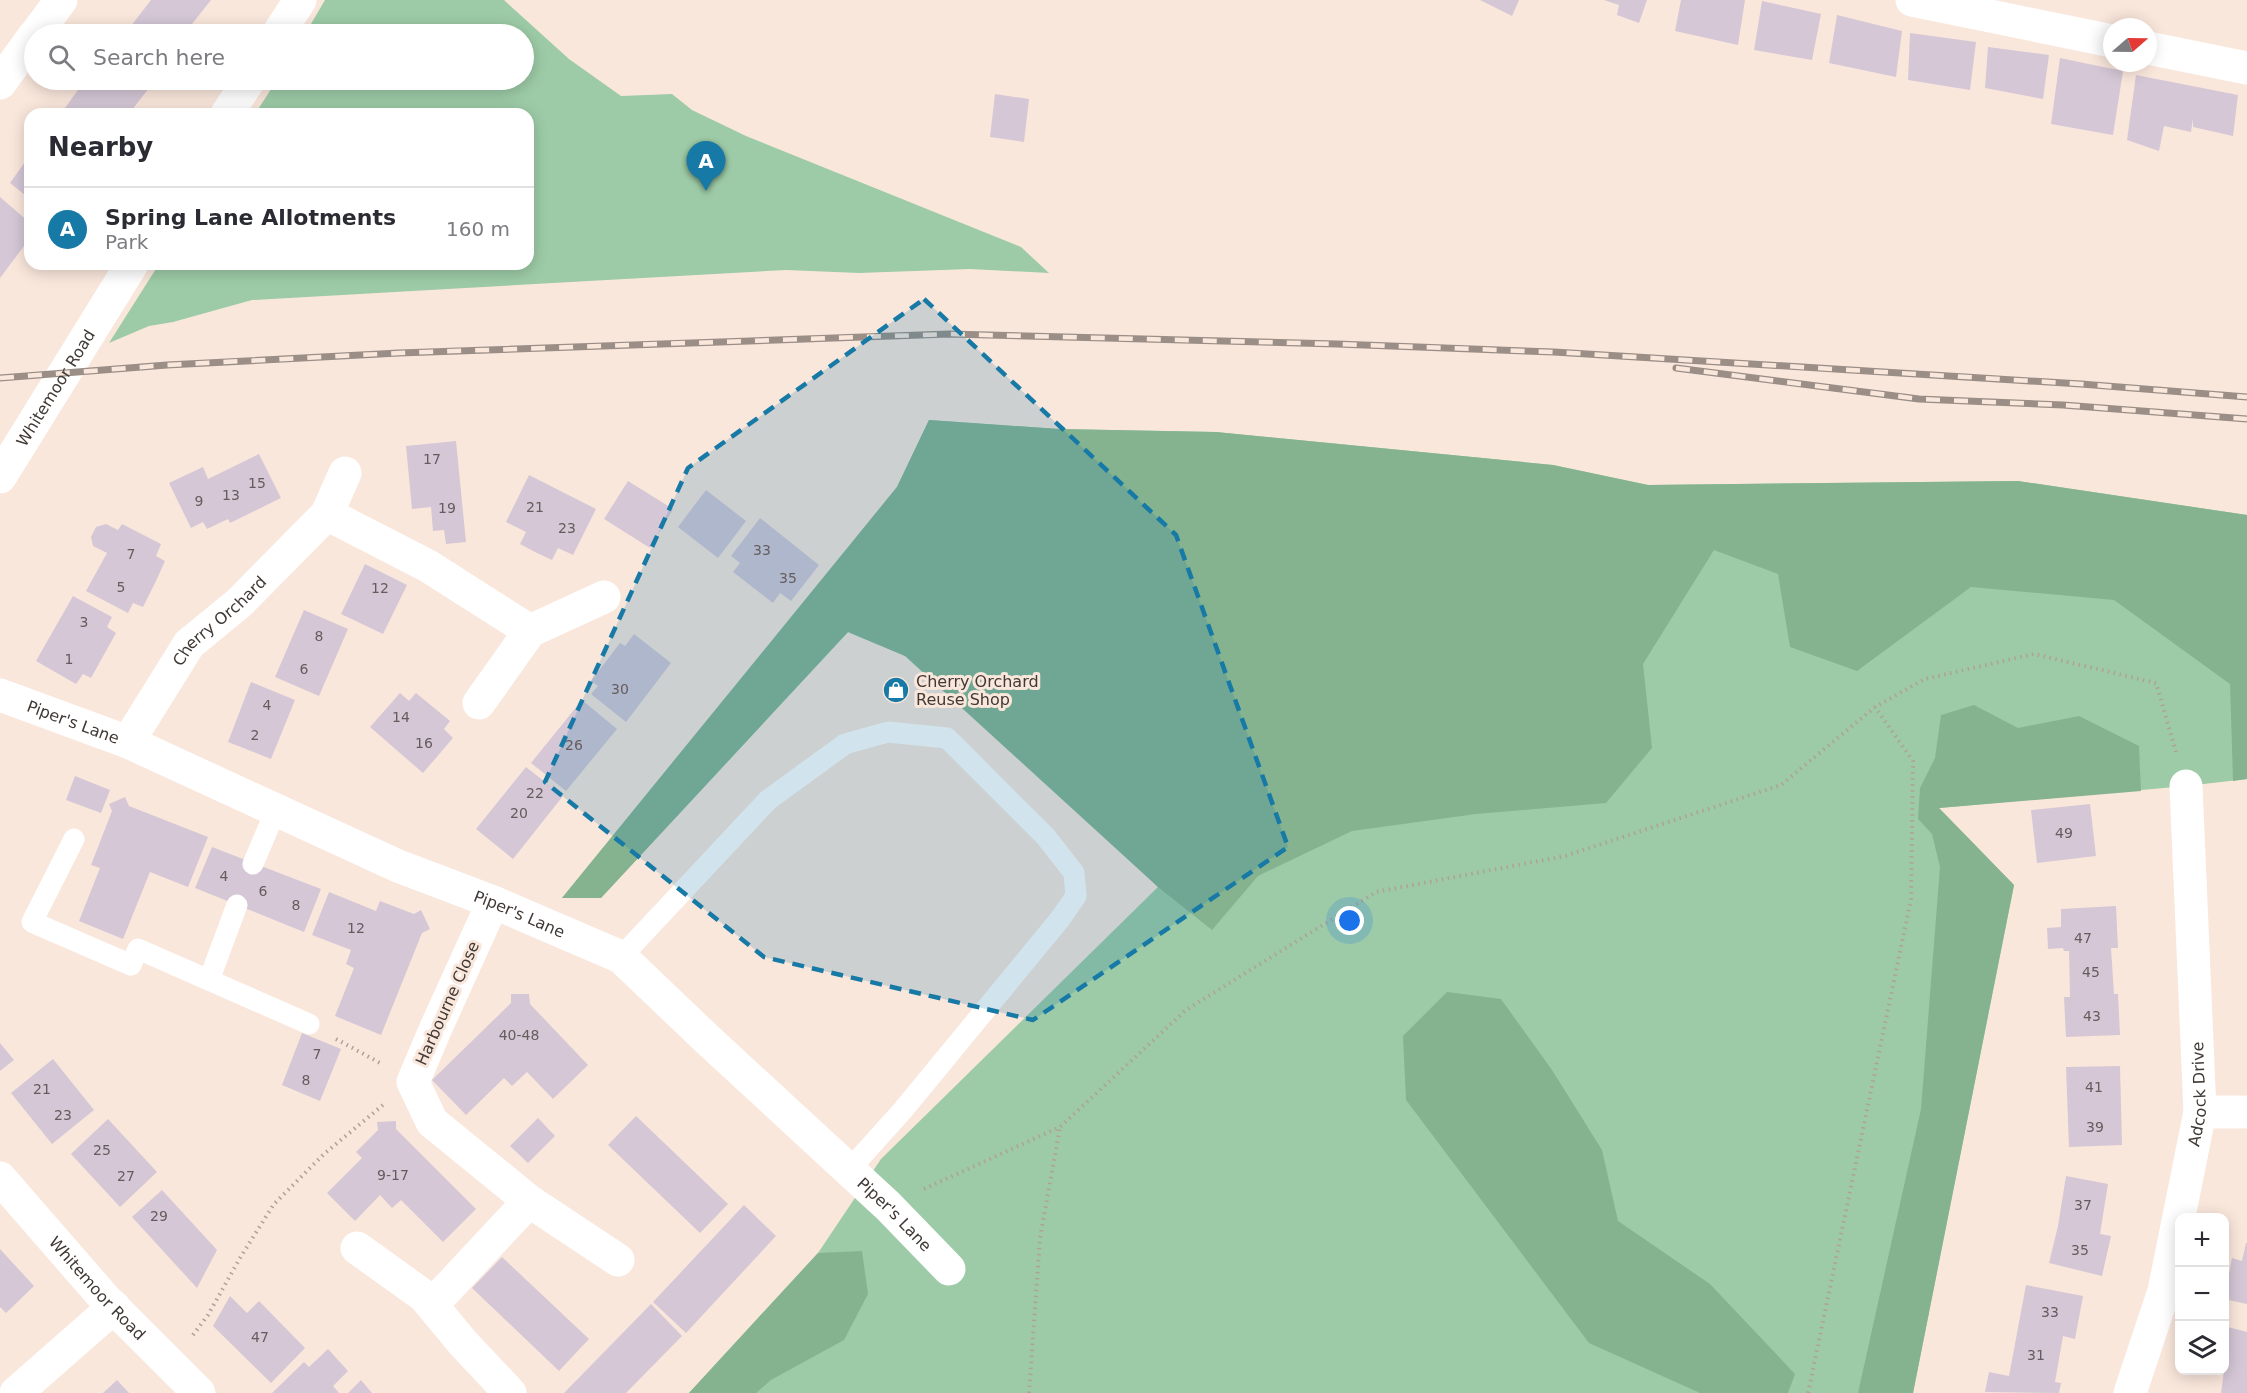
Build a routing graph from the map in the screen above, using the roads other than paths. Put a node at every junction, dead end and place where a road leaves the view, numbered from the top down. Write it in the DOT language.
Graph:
graph roads {
  1 [pos="61,0"];
  2 [pos="300,0"];
  3 [pos="1912,0"];
  4 [pos="43,24"];
  5 [pos="284,24"];
  6 [pos="2103,39"];
  7 [pos="24,50"];
  8 [pos="2157,50"];
  9 [pos="2247,68"];
  10 [pos="0,83"];
  11 [pos="243,90"];
  12 [pos="231,108"];
  13 [pos="128,270"];
  14 [pos="3,472"];
  15 [pos="345,473"];
  16 [pos="327,514"];
  17 [pos="604,597"];
  18 [pos="530,631"];
  19 [pos="0,695"];
  20 [pos="479,704"];
  21 [pos="128,742"];
  22 [pos="2186,786"];
  23 [pos="276,810"];
  24 [pos="74,839"];
  25 [pos="253,864"];
  26 [pos="493,902"];
  27 [pos="237,905"];
  28 [pos="621,957"];
  29 [pos="209,980"];
  30 [pos="309,1024"];
  31 [pos="2200,1112"];
  32 [pos="2247,1112"];
  33 [pos="849,1170"];
  34 [pos="0,1178"];
  35 [pos="529,1202"];
  36 [pos="357,1248"];
  37 [pos="618,1260"];
  38 [pos="949,1269"];
  39 [pos="432,1305"];
  40 [pos="114,1307"];
  41 [pos="16,1393"];
  42 [pos="199,1393"];
  43 [pos="510,1393"];
  44 [pos="2130,1393"];
  1 -- 4 [label="street"];
  2 -- 5 [label="street"];
  3 -- 6 [label="street"];
  7 -- 10 [label="street"];
  8 -- 9 [label="street"];
  11 -- 12 [label="street"];
  13 -- 14 [label="street, Whitemoor Road"];
  15 -- 16 [label="street, Cherry Orchard"];
  16 -- 18 [label="street"];
  16 -- 21 [label="street, Cherry Orchard"];
  17 -- 18 [label="street"];
  18 -- 20 [label="street"];
  19 -- 21 [label="street, Piper's Lane"];
  21 -- 23 [label="street, Piper's Lane"];
  22 -- 31 [label="street, Adcock Drive"];
  23 -- 25 [label="lane"];
  23 -- 26 [label="street, Piper's Lane"];
  24 -- 29 [label="lane"];
  26 -- 28 [label="street, Piper's Lane"];
  26 -- 35 [label="street, Harbourne Close"];
  27 -- 29 [label="lane"];
  28 -- 33 [label="street, Piper's Lane"];
  28 -- 33 [label="lane"];
  29 -- 30 [label="lane"];
  31 -- 32 [label="street"];
  31 -- 44 [label="street, Adcock Drive"];
  33 -- 38 [label="street, Piper's Lane"];
  34 -- 40 [label="street, Whitemoor Road"];
  35 -- 37 [label="street, Harbourne Close"];
  35 -- 39 [label="street"];
  36 -- 39 [label="street"];
  39 -- 43 [label="street"];
  40 -- 41 [label="street"];
  40 -- 42 [label="street, Whitemoor Road"];
}
